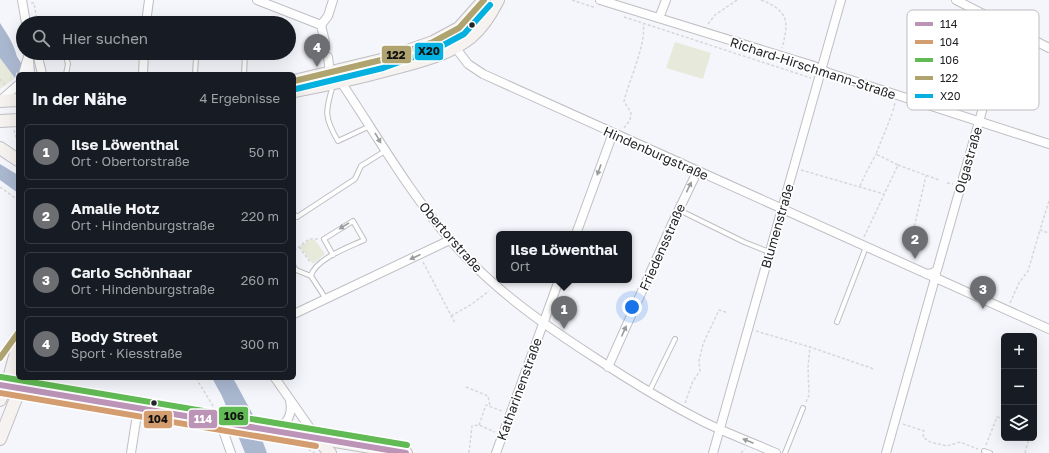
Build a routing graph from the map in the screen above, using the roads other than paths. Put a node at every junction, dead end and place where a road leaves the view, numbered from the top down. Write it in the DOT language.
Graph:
graph roads {
  1 [pos="22,0"];
  2 [pos="149,0"];
  3 [pos="257,0"];
  4 [pos="333,0"];
  5 [pos="484,0"];
  6 [pos="498,0"];
  7 [pos="666,0"];
  8 [pos="841,0"];
  9 [pos="956,0"];
  10 [pos="599,4"];
  11 [pos="975,10"];
  12 [pos="25,16"];
  13 [pos="147,16"];
  14 [pos="659,18"];
  15 [pos="322,25"];
  16 [pos="459,28"];
  17 [pos="325,42"];
  18 [pos="433,42"];
  19 [pos="1039,43"];
  20 [pos="455,47"];
  21 [pos="1049,48"];
  22 [pos="328,57"];
  23 [pos="28,60"];
  24 [pos="39,60"];
  25 [pos="67,60"];
  26 [pos="144,60"];
  27 [pos="196,60"];
  28 [pos="245,60"];
  29 [pos="27,70"];
  30 [pos="821,71"];
  31 [pos="42,72"];
  32 [pos="66,72"];
  33 [pos="143,72"];
  34 [pos="196,72"];
  35 [pos="244,72"];
  36 [pos="335,80"];
  37 [pos="296,81"];
  38 [pos="16,87"];
  39 [pos="296,90"];
  40 [pos="907,99"];
  41 [pos="16,100"];
  42 [pos="0,101"];
  43 [pos="942,110"];
  44 [pos="982,110"];
  45 [pos="0,122"];
  46 [pos="979,122"];
  47 [pos="16,124"];
  48 [pos="370,126"];
  49 [pos="616,135"];
  50 [pos="1049,144"];
  51 [pos="0,148"];
  52 [pos="385,151"];
  53 [pos="16,159"];
  54 [pos="697,172"];
  55 [pos="782,209"];
  56 [pos="678,210"];
  57 [pos="296,216"];
  58 [pos="577,231"];
  59 [pos="450,240"];
  60 [pos="863,246"];
  61 [pos="769,252"];
  62 [pos="333,255"];
  63 [pos="296,270"];
  64 [pos="937,270"];
  65 [pos="311,274"];
  66 [pos="927,274"];
  67 [pos="935,278"];
  68 [pos="945,282"];
  69 [pos="558,283"];
  70 [pos="932,288"];
  71 [pos="326,299"];
  72 [pos="296,313"];
  73 [pos="837,322"];
  74 [pos="542,323"];
  75 [pos="1049,329"];
  76 [pos="16,336"];
  77 [pos="675,339"];
  78 [pos="16,350"];
  79 [pos="0,358"];
  80 [pos="608,366"];
  81 [pos="39,380"];
  82 [pos="276,380"];
  83 [pos="22,383"];
  84 [pos="3,386"];
  85 [pos="648,392"];
  86 [pos="58,395"];
  87 [pos="289,397"];
  88 [pos="0,400"];
  89 [pos="138,408"];
  90 [pos="803,408"];
  91 [pos="222,422"];
  92 [pos="266,429"];
  93 [pos="720,429"];
  94 [pos="317,438"];
  95 [pos="0,439"];
  96 [pos="984,451"];
  97 [pos="131,453"];
  98 [pos="231,453"];
  99 [pos="330,453"];
  100 [pos="406,453"];
  101 [pos="496,453"];
  102 [pos="713,453"];
  103 [pos="776,453"];
  104 [pos="785,453"];
  105 [pos="886,453"];
  106 [pos="990,453"];
  1 -- 12 [label="street"];
  2 -- 13 [label="street"];
  3 -- 15 [label="street"];
  4 -- 15 [label="street"];
  5 -- 16 [label="main road"];
  6 -- 20 [label="main road"];
  7 -- 14 [label="street"];
  8 -- 30 [label="street, Blumenstraße"];
  9 -- 11 [label="street"];
  10 -- 14 [label="street, Richard-Hirschmann-Straße"];
  14 -- 30 [label="street, Richard-Hirschmann-Straße"];
  15 -- 17 [label="street"];
  16 -- 18 [label="main road"];
  16 -- 20 [label="main road"];
  18 -- 20 [label="main road"];
  18 -- 36 [label="main road"];
  19 -- 21 [label="street"];
  20 -- 36 [label="main road"];
  20 -- 49 [label="street, Hindenburgstraße"];
  22 -- 36 [label="street"];
  23 -- 29 [label="street"];
  24 -- 31 [label="street"];
  25 -- 32 [label="lane"];
  26 -- 33 [label="street"];
  27 -- 34 [label="lane"];
  28 -- 35 [label="lane"];
  30 -- 40 [label="street, Richard-Hirschmann-Straße"];
  30 -- 55 [label="street, Blumenstraße"];
  36 -- 37 [label="main road"];
  36 -- 39 [label="main road"];
  36 -- 48 [label="street, Obertorstraße"];
  36 -- 48 [label="lane"];
  38 -- 42 [label="street"];
  41 -- 42 [label="main road"];
  43 -- 46 [label="street, Richard-Hirschmann-Straße"];
  44 -- 46 [label="street, Olgastraße"];
  45 -- 47 [label="main road"];
  46 -- 50 [label="street, Richard-Hirschmann-Straße"];
  46 -- 64 [label="street, Olgastraße"];
  48 -- 52 [label="street, Obertorstraße, one-way"];
  49 -- 54 [label="street, Hindenburgstraße"];
  49 -- 58 [label="street, one-way"];
  51 -- 53 [label="main road"];
  52 -- 57 [label="lane"];
  52 -- 59 [label="street, Obertorstraße"];
  54 -- 55 [label="street, Hindenburgstraße"];
  56 -- 54 [label="street, Friedensstraße, one-way"];
  55 -- 60 [label="street, Hindenburgstraße"];
  55 -- 61 [label="street, Blumenstraße"];
  56 -- 61 [label="lane"];
  80 -- 56 [label="street, Friedensstraße, one-way"];
  59 -- 71 [label="street, one-way"];
  59 -- 74 [label="street, Obertorstraße"];
  60 -- 66 [label="street, Hindenburgstraße"];
  60 -- 73 [label="lane"];
  61 -- 93 [label="street, Blumenstraße"];
  62 -- 62 [label="lane, one-way"];
  62 -- 65 [label="lane"];
  63 -- 65 [label="lane"];
  64 -- 66 [label="street"];
  64 -- 67 [label="street, Olgastraße"];
  65 -- 71 [label="lane"];
  66 -- 67 [label="street, Hindenburgstraße"];
  67 -- 68 [label="street, Hindenburgstraße"];
  67 -- 70 [label="street, Olgastraße"];
  68 -- 70 [label="street"];
  68 -- 75 [label="street, Hindenburgstraße"];
  69 -- 74 [label="street, Katharinenstraße"];
  70 -- 105 [label="street, Olgastraße"];
  71 -- 72 [label="street"];
  74 -- 80 [label="street, Obertorstraße"];
  74 -- 101 [label="street, Katharinenstraße"];
  76 -- 79 [label="lane"];
  77 -- 85 [label="lane"];
  78 -- 84 [label="main road"];
  80 -- 85 [label="street, Obertorstraße"];
  81 -- 86 [label="main road"];
  82 -- 87 [label="street"];
  83 -- 84 [label="main road"];
  83 -- 86 [label="main road"];
  83 -- 95 [label="main road"];
  84 -- 88 [label="main road"];
  85 -- 93 [label="street, Obertorstraße"];
  86 -- 89 [label="main road"];
  87 -- 92 [label="street"];
  87 -- 94 [label="street"];
  89 -- 91 [label="main road"];
  89 -- 97 [label="street"];
  90 -- 104 [label="lane"];
  91 -- 92 [label="main road"];
  91 -- 98 [label="street"];
  92 -- 94 [label="main road"];
  93 -- 102 [label="street, Blumenstraße"];
  103 -- 93 [label="street, Obertorstraße, one-way"];
  94 -- 99 [label="main road"];
  94 -- 100 [label="main road"];
  96 -- 106 [label="lane"];
}
